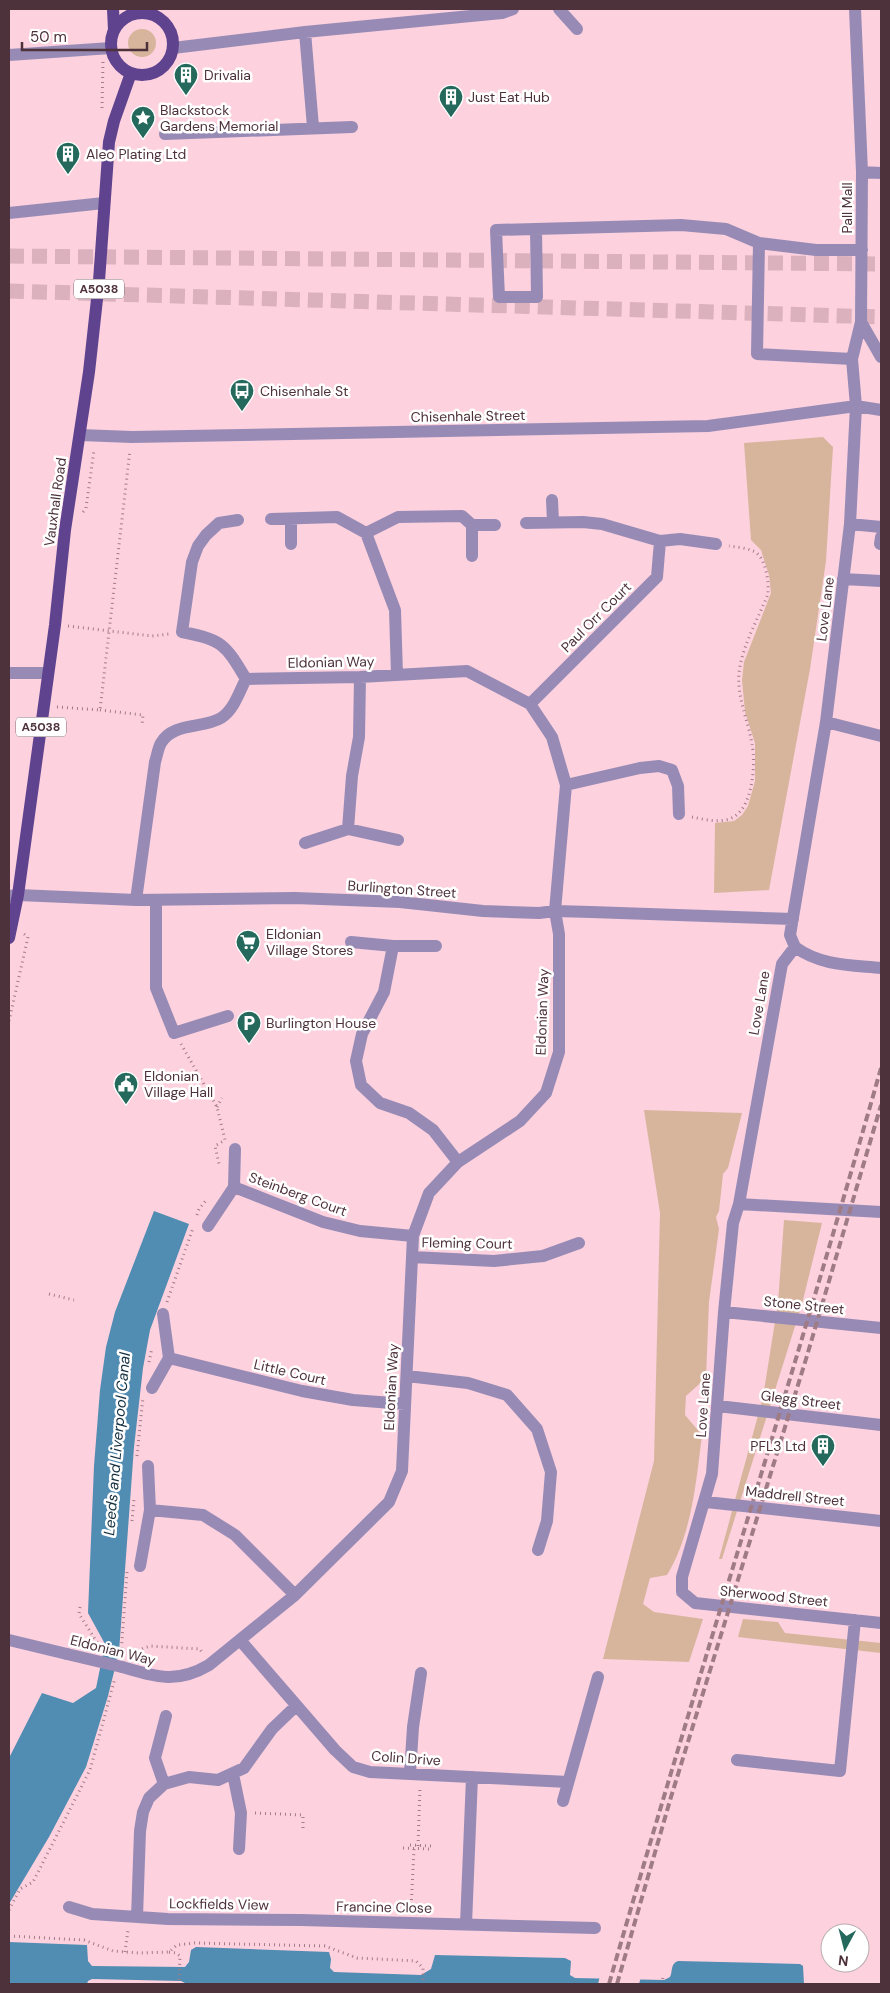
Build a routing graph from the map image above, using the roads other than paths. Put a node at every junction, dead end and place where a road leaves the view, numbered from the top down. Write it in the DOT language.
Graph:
graph roads {
  1 [pos="113,9"];
  2 [pos="559,9"];
  3 [pos="855,9"];
  4 [pos="508,11"];
  5 [pos="150,12"];
  6 [pos="577,29"];
  7 [pos="114,30"];
  8 [pos="305,32"];
  9 [pos="111,48"];
  10 [pos="173,48"];
  11 [pos="9,56"];
  12 [pos="131,73"];
  13 [pos="314,127"];
  14 [pos="352,127"];
  15 [pos="165,134"];
  16 [pos="862,172"];
  17 [pos="881,173"];
  18 [pos="104,203"];
  19 [pos="9,213"];
  20 [pos="536,229"];
  21 [pos="759,243"];
  22 [pos="862,250"];
  23 [pos="861,322"];
  24 [pos="881,357"];
  25 [pos="852,358"];
  26 [pos="856,406"];
  27 [pos="881,410"];
  28 [pos="80,435"];
  29 [pos="552,500"];
  30 [pos="271,519"];
  31 [pos="291,519"];
  32 [pos="238,520"];
  33 [pos="553,522"];
  34 [pos="526,523"];
  35 [pos="850,524"];
  36 [pos="472,525"];
  37 [pos="495,525"];
  38 [pos="881,527"];
  39 [pos="366,533"];
  40 [pos="660,542"];
  41 [pos="291,544"];
  42 [pos="716,544"];
  43 [pos="472,556"];
  44 [pos="843,579"];
  45 [pos="881,582"];
  46 [pos="9,673"];
  47 [pos="48,673"];
  48 [pos="397,675"];
  49 [pos="360,677"];
  50 [pos="246,679"];
  51 [pos="530,704"];
  52 [pos="826,722"];
  53 [pos="881,736"];
  54 [pos="566,785"];
  55 [pos="678,814"];
  56 [pos="348,829"];
  57 [pos="398,840"];
  58 [pos="305,843"];
  59 [pos="13,895"];
  60 [pos="136,900"];
  61 [pos="156,900"];
  62 [pos="555,911"];
  63 [pos="793,920"];
  64 [pos="9,938"];
  65 [pos="350,942"];
  66 [pos="393,946"];
  67 [pos="436,946"];
  68 [pos="795,947"];
  69 [pos="881,968"];
  70 [pos="228,1016"];
  71 [pos="235,1149"];
  72 [pos="458,1162"];
  73 [pos="234,1187"];
  74 [pos="739,1204"];
  75 [pos="881,1212"];
  76 [pos="208,1226"];
  77 [pos="413,1236"];
  78 [pos="579,1242"];
  79 [pos="412,1257"];
  80 [pos="724,1312"];
  81 [pos="163,1314"];
  82 [pos="881,1328"];
  83 [pos="169,1358"];
  84 [pos="407,1376"];
  85 [pos="148,1389"];
  86 [pos="405,1404"];
  87 [pos="718,1406"];
  88 [pos="881,1424"];
  89 [pos="142,1466"];
  90 [pos="706,1502"];
  91 [pos="150,1510"];
  92 [pos="881,1520"];
  93 [pos="538,1550"];
  94 [pos="134,1566"];
  95 [pos="682,1577"];
  96 [pos="295,1595"];
  97 [pos="855,1620"];
  98 [pos="881,1623"];
  99 [pos="9,1640"];
  100 [pos="240,1640"];
  101 [pos="421,1673"];
  102 [pos="598,1676"];
  103 [pos="296,1706"];
  104 [pos="166,1716"];
  105 [pos="737,1760"];
  106 [pos="233,1774"];
  107 [pos="415,1774"];
  108 [pos="472,1777"];
  109 [pos="568,1782"];
  110 [pos="164,1784"];
  111 [pos="563,1802"];
  112 [pos="239,1849"];
  113 [pos="69,1907"];
  114 [pos="134,1917"];
  115 [pos="301,1920"];
  116 [pos="466,1924"];
  117 [pos="595,1928"];
  1 -- 7 [label="main road"];
  2 -- 6 [label="street"];
  3 -- 16 [label="street, Pall Mall"];
  4 -- 8 [label="street"];
  5 -- 7 [label="main road"];
  5 -- 10 [label="main road"];
  7 -- 9 [label="main road"];
  8 -- 10 [label="street"];
  8 -- 13 [label="street"];
  9 -- 11 [label="street"];
  9 -- 12 [label="main road"];
  10 -- 12 [label="main road"];
  12 -- 18 [label="main road, Vauxhall Road / A5038"];
  13 -- 14 [label="street"];
  13 -- 15 [label="street"];
  16 -- 17 [label="street"];
  16 -- 22 [label="street, Pall Mall"];
  18 -- 19 [label="street"];
  18 -- 28 [label="main road, Vauxhall Road / A5038"];
  20 -- 20 [label="street"];
  20 -- 21 [label="street"];
  21 -- 22 [label="street"];
  21 -- 25 [label="street"];
  22 -- 23 [label="street, Pall Mall"];
  23 -- 24 [label="street"];
  23 -- 25 [label="street, Pall Mall"];
  25 -- 26 [label="street, Pall Mall"];
  26 -- 27 [label="street, Chisenhale Street"];
  26 -- 28 [label="street, Chisenhale Street"];
  26 -- 35 [label="street, Love Lane"];
  28 -- 47 [label="main road, Vauxhall Road / A5038"];
  29 -- 33 [label="street"];
  30 -- 31 [label="street"];
  31 -- 39 [label="street"];
  31 -- 41 [label="street"];
  32 -- 50 [label="street"];
  33 -- 34 [label="street"];
  33 -- 40 [label="street"];
  35 -- 38 [label="street"];
  35 -- 44 [label="street, Love Lane"];
  36 -- 37 [label="street"];
  36 -- 39 [label="street"];
  36 -- 43 [label="street"];
  39 -- 48 [label="street"];
  40 -- 42 [label="street"];
  40 -- 51 [label="street, Paul Orr Court"];
  44 -- 45 [label="street"];
  44 -- 52 [label="street, Love Lane"];
  46 -- 47 [label="street"];
  47 -- 59 [label="main road, Vauxhall Road / A5038"];
  48 -- 49 [label="street, Eldonian Way"];
  48 -- 51 [label="street, Eldonian Way"];
  49 -- 50 [label="street, Eldonian Way"];
  49 -- 56 [label="street"];
  50 -- 60 [label="street"];
  51 -- 54 [label="street, Eldonian Way"];
  52 -- 53 [label="street"];
  52 -- 63 [label="street, Love Lane"];
  54 -- 55 [label="street"];
  54 -- 62 [label="street, Eldonian Way"];
  56 -- 57 [label="street"];
  56 -- 58 [label="street"];
  59 -- 60 [label="street, Burlington Street"];
  59 -- 64 [label="main road, Vauxhall Road / A5038"];
  60 -- 61 [label="street, Burlington Street"];
  61 -- 62 [label="street, Burlington Street"];
  61 -- 70 [label="street"];
  62 -- 63 [label="street, Burlington Street"];
  62 -- 72 [label="street, Eldonian Way"];
  63 -- 68 [label="street, Love Lane"];
  65 -- 66 [label="street"];
  66 -- 67 [label="street"];
  66 -- 72 [label="street"];
  68 -- 69 [label="street"];
  68 -- 74 [label="street, Love Lane"];
  71 -- 73 [label="street, Steinberg Court"];
  72 -- 77 [label="street, Eldonian Way"];
  73 -- 76 [label="street, Steinberg Court"];
  73 -- 77 [label="street, Steinberg Court"];
  74 -- 75 [label="street"];
  74 -- 80 [label="street, Love Lane"];
  77 -- 79 [label="street, Eldonian Way"];
  78 -- 79 [label="street, Fleming Court"];
  79 -- 84 [label="street, Eldonian Way"];
  80 -- 82 [label="street, Stone Street"];
  80 -- 87 [label="street, Love Lane"];
  81 -- 83 [label="street"];
  83 -- 85 [label="street"];
  83 -- 86 [label="street, Little Court"];
  84 -- 86 [label="street, Eldonian Way"];
  84 -- 93 [label="street"];
  86 -- 96 [label="street, Eldonian Way"];
  87 -- 88 [label="street, Glegg Street"];
  87 -- 90 [label="street, Love Lane"];
  89 -- 91 [label="street"];
  90 -- 92 [label="street, Maddrell Street"];
  90 -- 95 [label="street, Love Lane"];
  91 -- 94 [label="street"];
  91 -- 96 [label="street"];
  95 -- 97 [label="street, Sherwood Street"];
  96 -- 100 [label="street, Eldonian Way"];
  97 -- 98 [label="street, Sherwood Street"];
  97 -- 105 [label="street"];
  99 -- 100 [label="street, Eldonian Way, bridge"];
  100 -- 103 [label="street, Colin Drive"];
  101 -- 107 [label="street"];
  102 -- 109 [label="street"];
  103 -- 106 [label="street"];
  103 -- 107 [label="street, Colin Drive"];
  104 -- 110 [label="street"];
  106 -- 110 [label="street"];
  106 -- 112 [label="street"];
  107 -- 108 [label="street, Colin Drive"];
  108 -- 109 [label="street, Colin Drive"];
  108 -- 116 [label="street"];
  109 -- 111 [label="street"];
  110 -- 114 [label="street"];
  113 -- 114 [label="street, Lockfields View"];
  114 -- 115 [label="street, Lockfields View"];
  115 -- 116 [label="street, Francine Close"];
  116 -- 117 [label="street, Francine Close"];
}
